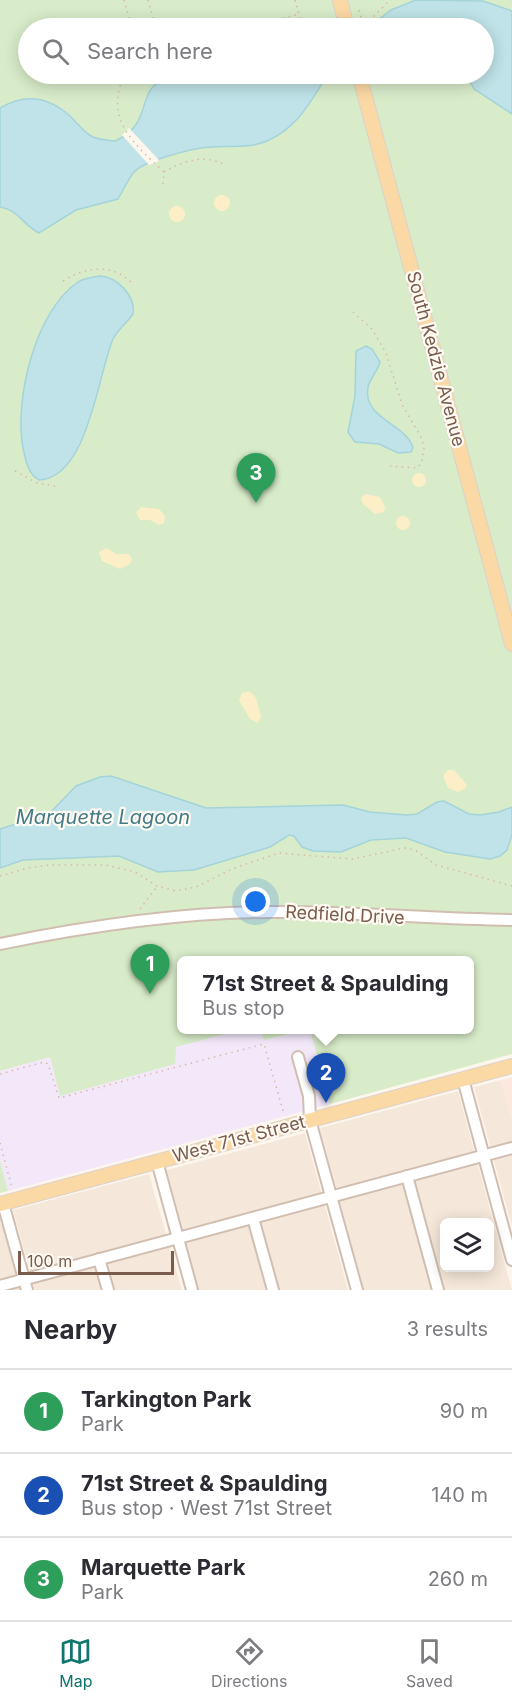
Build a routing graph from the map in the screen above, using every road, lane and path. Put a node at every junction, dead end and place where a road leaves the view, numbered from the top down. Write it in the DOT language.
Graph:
graph roads {
  1 [pos="124,0"];
  2 [pos="148,0"];
  3 [pos="295,0"];
  4 [pos="340,0"];
  5 [pos="390,0"];
  6 [pos="359,10"];
  7 [pos="299,14"];
  8 [pos="129,18"];
  9 [pos="153,18"];
  10 [pos="285,18"];
  11 [pos="300,18"];
  12 [pos="344,18"];
  13 [pos="361,18"];
  14 [pos="372,18"];
  15 [pos="122,84"];
  16 [pos="362,84"];
  17 [pos="223,164"];
  18 [pos="164,172"];
  19 [pos="163,184"];
  20 [pos="63,281"];
  21 [pos="131,282"];
  22 [pos="353,312"];
  23 [pos="390,466"];
  24 [pos="15,471"];
  25 [pos="55,486"];
  26 [pos="512,644"];
  27 [pos="0,876"];
  28 [pos="157,886"];
  29 [pos="512,886"];
  30 [pos="512,920"];
  31 [pos="128,925"];
  32 [pos="0,944"];
  33 [pos="298,1058"];
  34 [pos="512,1066"];
  35 [pos="0,1074"];
  36 [pos="463,1079"];
  37 [pos="284,1114"];
  38 [pos="310,1120"];
  39 [pos="0,1143"];
  40 [pos="512,1148"];
  41 [pos="483,1155"];
  42 [pos="157,1161"];
  43 [pos="407,1176"];
  44 [pos="13,1191"];
  45 [pos="331,1196"];
  46 [pos="2,1203"];
  47 [pos="253,1218"];
  48 [pos="178,1238"];
  49 [pos="99,1259"];
  50 [pos="512,1260"];
  51 [pos="26,1285"];
  52 [pos="0,1286"];
  53 [pos="108,1290"];
  54 [pos="192,1290"];
  55 [pos="273,1290"];
  56 [pos="357,1290"];
  57 [pos="438,1290"];
  1 -- 8 [label="path"];
  2 -- 9 [label="path"];
  3 -- 7 [label="path"];
  4 -- 12 [label="main road"];
  5 -- 14 [label="path"];
  6 -- 13 [label="path, bridge"];
  7 -- 10 [label="path"];
  7 -- 11 [label="path"];
  15 -- 18 [label="path"];
  16 -- 26 [label="main road, South Kedzie Avenue"];
  17 -- 18 [label="path"];
  18 -- 19 [label="path"];
  20 -- 21 [label="path"];
  22 -- 23 [label="path"];
  24 -- 25 [label="path"];
  27 -- 28 [label="path"];
  28 -- 29 [label="path"];
  28 -- 31 [label="path"];
  30 -- 31 [label="street, Redfield Drive"];
  31 -- 32 [label="street, Redfield Drive"];
  33 -- 38 [label="street"];
  34 -- 36 [label="main road, West 71st Street"];
  35 -- 37 [label="path"];
  36 -- 38 [label="main road, West 71st Street"];
  36 -- 41 [label="street"];
  38 -- 42 [label="main road, West 71st Street"];
  38 -- 45 [label="street"];
  39 -- 44 [label="path"];
  40 -- 41 [label="street"];
  41 -- 43 [label="street"];
  41 -- 50 [label="street"];
  42 -- 46 [label="main road, West 71st Street"];
  42 -- 48 [label="street"];
  43 -- 45 [label="street"];
  43 -- 57 [label="street"];
  45 -- 47 [label="street"];
  45 -- 56 [label="street"];
  46 -- 51 [label="street"];
  47 -- 48 [label="street"];
  47 -- 55 [label="street"];
  48 -- 49 [label="street"];
  48 -- 54 [label="street"];
  49 -- 51 [label="street"];
  49 -- 53 [label="street"];
  51 -- 52 [label="street"];
}
